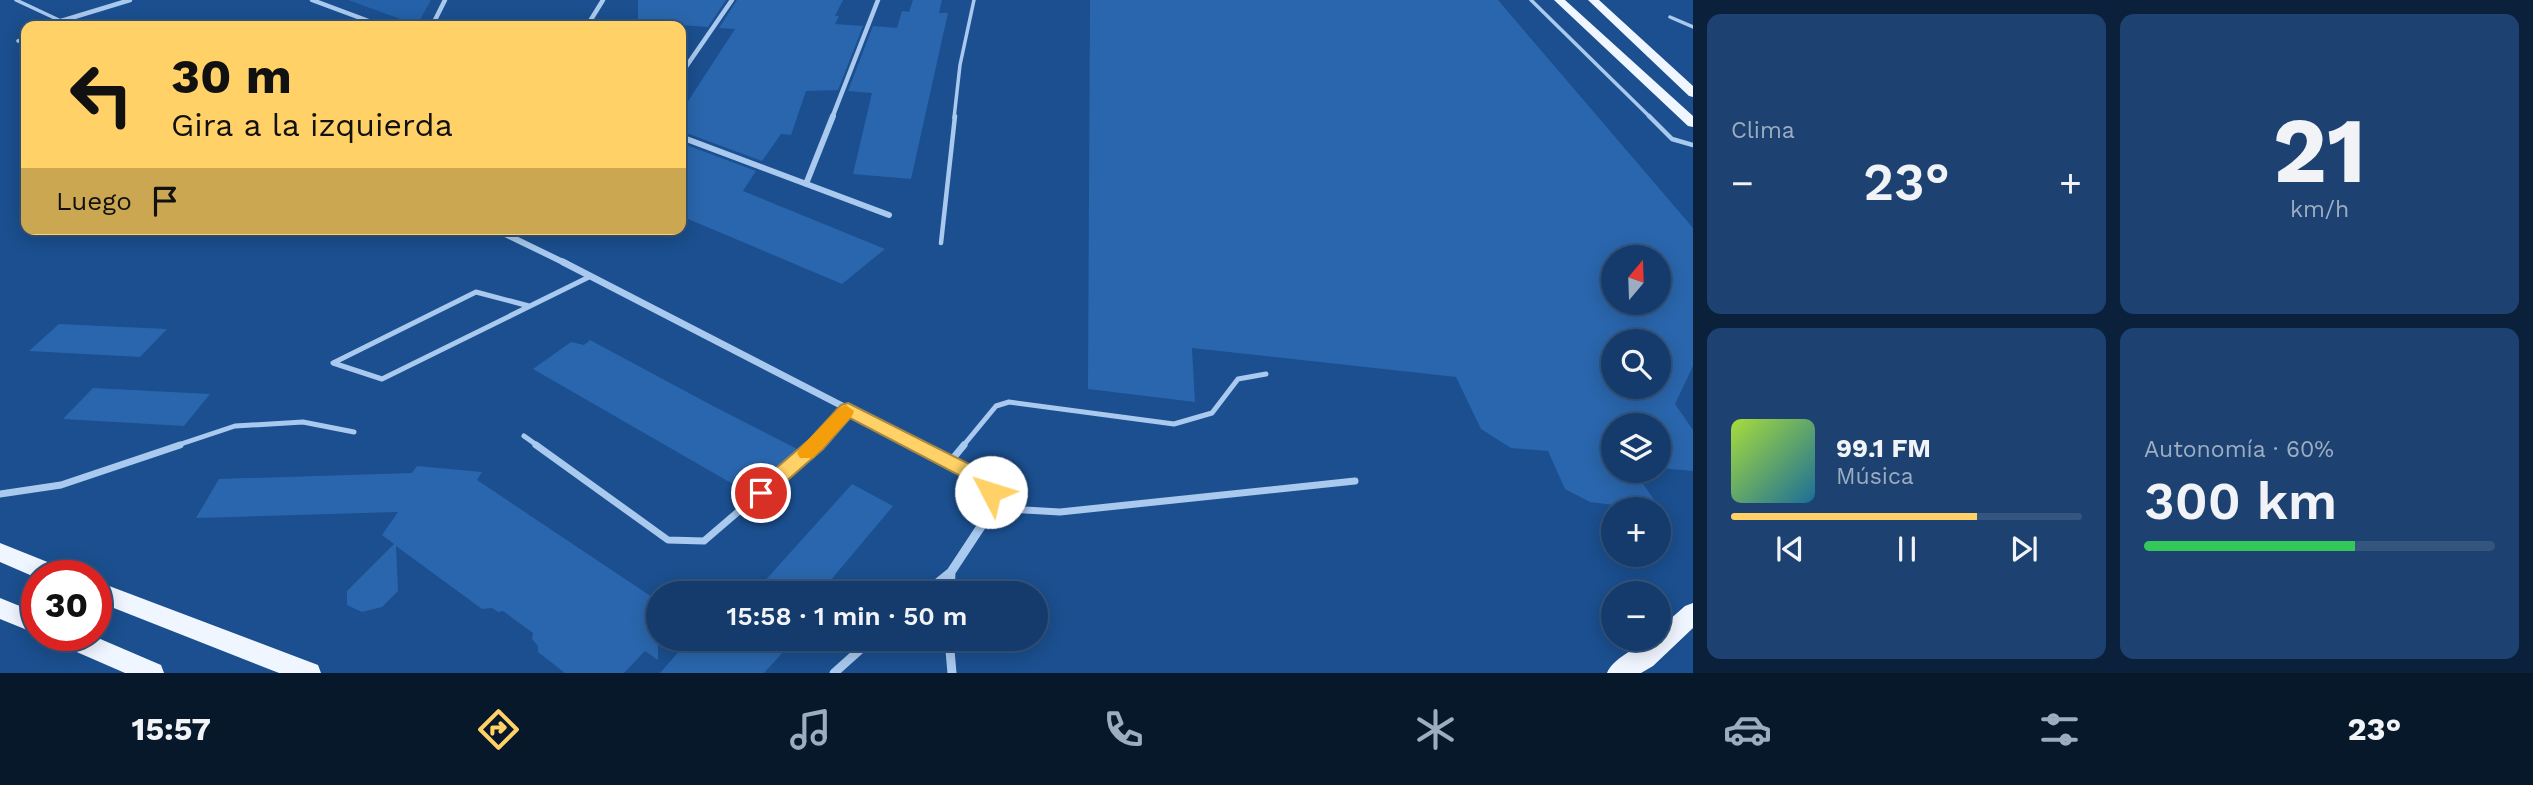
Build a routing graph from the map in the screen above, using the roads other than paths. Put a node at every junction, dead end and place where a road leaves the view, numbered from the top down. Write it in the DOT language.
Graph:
graph roads {
  1 [pos="16,0"];
  2 [pos="130,0"];
  3 [pos="312,0"];
  4 [pos="446,0"];
  5 [pos="603,0"];
  6 [pos="732,0"];
  7 [pos="878,0"];
  8 [pos="974,0"];
  9 [pos="1531,0"];
  10 [pos="1559,0"];
  11 [pos="1593,0"];
  12 [pos="1670,17"];
  13 [pos="58,21"];
  14 [pos="76,21"];
  15 [pos="369,21"];
  16 [pos="435,21"];
  17 [pos="590,21"];
  18 [pos="1693,27"];
  19 [pos="21,40"];
  20 [pos="18,41"];
  21 [pos="686,67"];
  22 [pos="1693,93"];
  23 [pos="1693,123"];
  24 [pos="686,139"];
  25 [pos="1693,145"];
  26 [pos="806,184"];
  27 [pos="889,215"];
  28 [pos="507,235"];
  29 [pos="941,243"];
  30 [pos="591,276"];
  31 [pos="530,306"];
  32 [pos="1266,374"];
  33 [pos="848,409"];
  34 [pos="354,432"];
  35 [pos="524,436"];
  36 [pos="950,462"];
  37 [pos="1356,481"];
  38 [pos="0,494"];
  39 [pos="990,508"];
  40 [pos="0,552"];
  41 [pos="21,561"];
  42 [pos="951,572"];
  43 [pos="940,581"];
  44 [pos="951,581"];
  45 [pos="112,598"];
  46 [pos="0,608"];
  47 [pos="1693,613"];
  48 [pos="21,617"];
  49 [pos="101,651"];
  50 [pos="859,651"];
  51 [pos="950,651"];
  52 [pos="152,673"];
  53 [pos="309,673"];
  54 [pos="834,673"];
  55 [pos="952,673"];
  56 [pos="1619,673"];
  1 -- 13 [label="lane"];
  2 -- 14 [label="street"];
  3 -- 15 [label="street"];
  4 -- 16 [label="street"];
  5 -- 17 [label="street"];
  6 -- 21 [label="street"];
  7 -- 26 [label="street"];
  8 -- 29 [label="lane"];
  9 -- 25 [label="lane"];
  10 -- 23 [label="main road"];
  11 -- 22 [label="main road"];
  12 -- 18 [label="lane"];
  19 -- 20 [label="lane"];
  24 -- 26 [label="street"];
  26 -- 27 [label="street"];
  28 -- 30 [label="street"];
  30 -- 31 [label="lane"];
  30 -- 33 [label="street"];
  31 -- 31 [label="lane"];
  32 -- 36 [label="lane"];
  33 -- 35 [label="lane"];
  33 -- 36 [label="street"];
  34 -- 38 [label="lane"];
  36 -- 39 [label="street"];
  37 -- 39 [label="lane"];
  39 -- 42 [label="street"];
  40 -- 41 [label="main road"];
  42 -- 43 [label="street"];
  42 -- 44 [label="street"];
  45 -- 53 [label="main road"];
  46 -- 48 [label="main road"];
  47 -- 56 [label="main road"];
  49 -- 52 [label="main road"];
  50 -- 54 [label="street"];
  51 -- 55 [label="street"];
}
